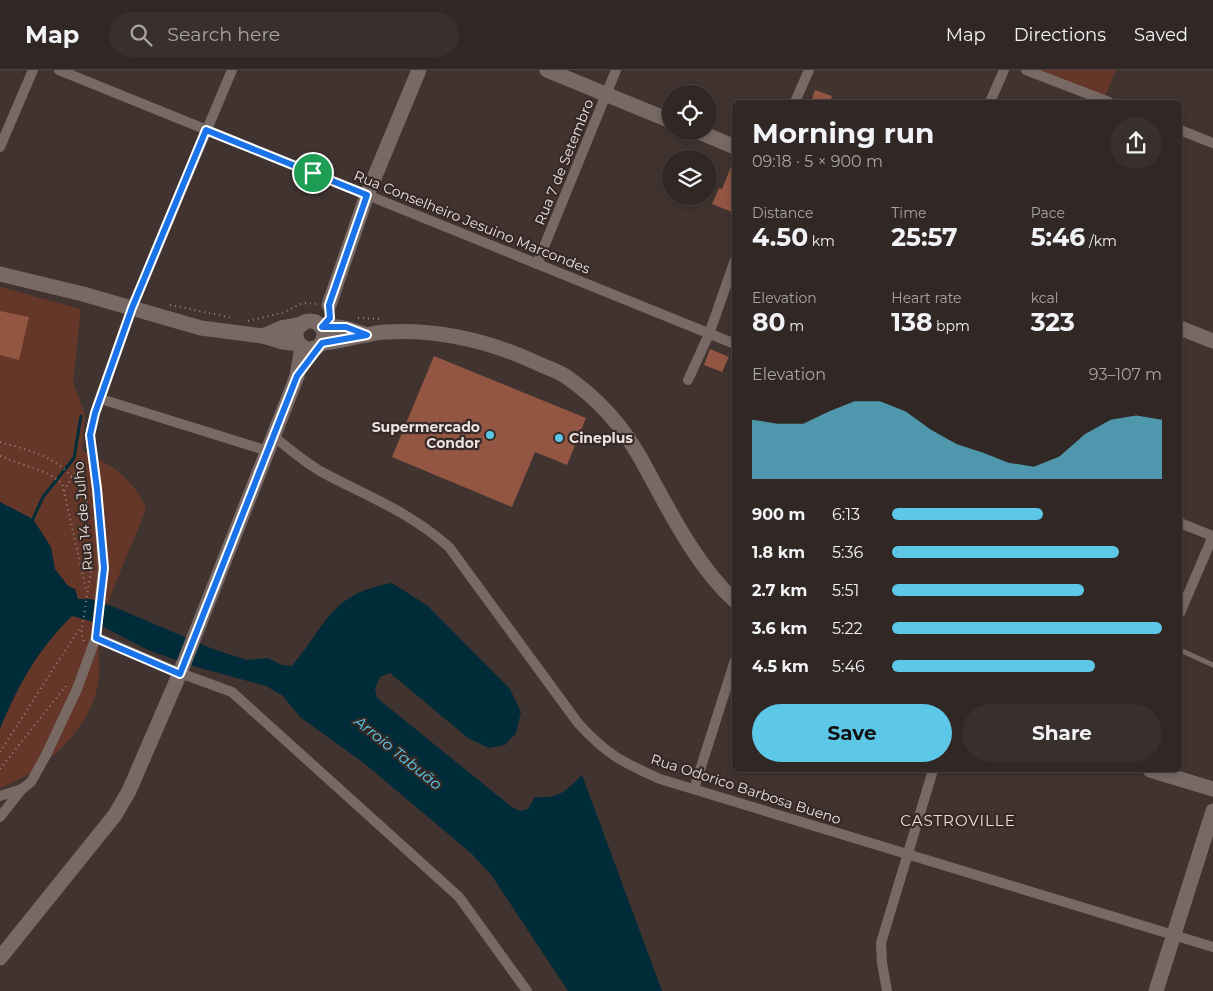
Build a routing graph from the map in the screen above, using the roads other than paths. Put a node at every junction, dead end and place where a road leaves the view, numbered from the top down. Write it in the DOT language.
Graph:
graph roads {
  1 [pos="33,70"];
  2 [pos="59,70"];
  3 [pos="232,70"];
  4 [pos="419,70"];
  5 [pos="547,70"];
  6 [pos="616,70"];
  7 [pos="809,70"];
  8 [pos="1004,70"];
  9 [pos="1026,70"];
  10 [pos="606,94"];
  11 [pos="796,100"];
  12 [pos="991,100"];
  13 [pos="1104,100"];
  14 [pos="662,117"];
  15 [pos="206,130"];
  16 [pos="1182,131"];
  17 [pos="717,139"];
  18 [pos="1213,143"];
  19 [pos="732,146"];
  20 [pos="0,148"];
  21 [pos="367,195"];
  22 [pos="537,264"];
  23 [pos="732,269"];
  24 [pos="0,274"];
  25 [pos="132,308"];
  26 [pos="1182,329"];
  27 [pos="316,332"];
  28 [pos="709,334"];
  29 [pos="263,336"];
  30 [pos="1213,341"];
  31 [pos="732,343"];
  32 [pos="300,345"];
  33 [pos="297,376"];
  34 [pos="688,380"];
  35 [pos="101,399"];
  36 [pos="273,436"];
  37 [pos="268,451"];
  38 [pos="1182,524"];
  39 [pos="1213,536"];
  40 [pos="732,598"];
  41 [pos="1182,608"];
  42 [pos="96,638"];
  43 [pos="1182,651"];
  44 [pos="1213,665"];
  45 [pos="732,669"];
  46 [pos="181,670"];
  47 [pos="932,772"];
  48 [pos="1157,772"];
  49 [pos="1213,788"];
  50 [pos="22,789"];
  51 [pos="694,789"];
  52 [pos="0,796"];
  53 [pos="1213,811"];
  54 [pos="0,817"];
  55 [pos="908,854"];
  56 [pos="1175,934"];
  57 [pos="1213,947"];
  58 [pos="0,958"];
  59 [pos="527,991"];
  60 [pos="887,991"];
  61 [pos="1156,991"];
  1 -- 20 [label="street"];
  2 -- 15 [label="street, Rua Conselheiro Jesuino Marcondes"];
  3 -- 15 [label="street, Rua 14 de Julho"];
  4 -- 21 [label="street"];
  5 -- 10 [label="street"];
  6 -- 10 [label="street, Rua 7 de Setembro"];
  7 -- 11 [label="street"];
  8 -- 12 [label="street"];
  9 -- 13 [label="street"];
  10 -- 14 [label="street"];
  10 -- 22 [label="street, Rua 7 de Setembro"];
  15 -- 21 [label="street, Rua Conselheiro Jesuino Marcondes"];
  15 -- 25 [label="street, Rua 14 de Julho"];
  16 -- 18 [label="street"];
  17 -- 19 [label="street"];
  21 -- 22 [label="street, Rua Conselheiro Jesuino Marcondes"];
  21 -- 27 [label="street"];
  22 -- 28 [label="street, Rua Conselheiro Jesuino Marcondes"];
  23 -- 28 [label="street"];
  24 -- 25 [label="street"];
  25 -- 29 [label="street"];
  25 -- 35 [label="street, Rua 14 de Julho"];
  26 -- 30 [label="street"];
  27 -- 29 [label="street"];
  27 -- 32 [label="street"];
  27 -- 32 [label="street"];
  27 -- 33 [label="street"];
  27 -- 40 [label="street"];
  28 -- 31 [label="street, Rua Conselheiro Jesuino Marcondes"];
  28 -- 34 [label="street"];
  29 -- 32 [label="street"];
  32 -- 33 [label="street"];
  33 -- 36 [label="street"];
  35 -- 37 [label="street"];
  35 -- 42 [label="street, Rua 14 de Julho"];
  36 -- 37 [label="street"];
  36 -- 51 [label="street, Rua Odorico Barbosa Bueno"];
  37 -- 46 [label="street"];
  38 -- 39 [label="street"];
  39 -- 41 [label="street"];
  42 -- 46 [label="street"];
  42 -- 50 [label="street, Rua 14 de Julho"];
  43 -- 44 [label="lane"];
  45 -- 51 [label="street"];
  46 -- 58 [label="street"];
  46 -- 59 [label="street"];
  47 -- 55 [label="street"];
  48 -- 49 [label="street"];
  50 -- 52 [label="street"];
  50 -- 54 [label="street, Rua 14 de Julho"];
  51 -- 55 [label="street, Rua Odorico Barbosa Bueno"];
  53 -- 56 [label="street"];
  55 -- 56 [label="street, Rua Odorico Barbosa Bueno"];
  55 -- 60 [label="street"];
  56 -- 57 [label="street, Rua Odorico Barbosa Bueno"];
  56 -- 61 [label="street"];
}
